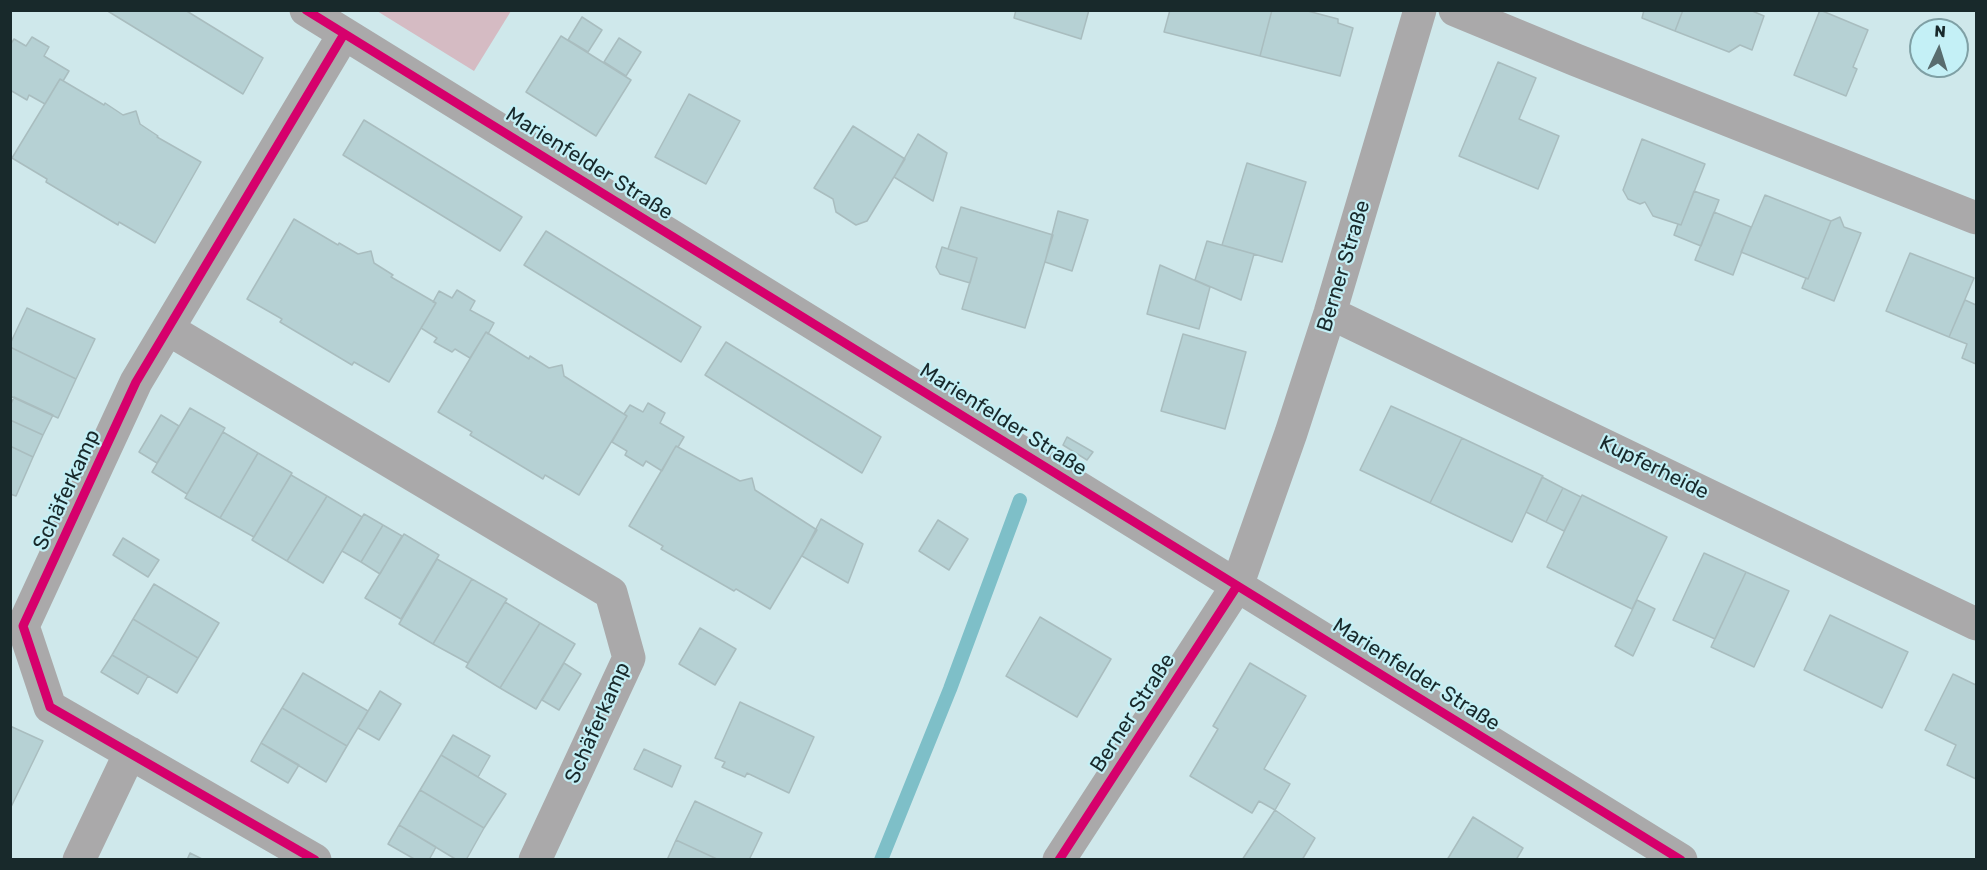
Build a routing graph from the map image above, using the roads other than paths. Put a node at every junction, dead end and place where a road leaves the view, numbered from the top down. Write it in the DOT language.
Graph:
graph roads {
  1 [pos="306,10"];
  2 [pos="1420,10"];
  3 [pos="1455,10"];
  4 [pos="344,33"];
  5 [pos="1977,218"];
  6 [pos="1330,313"];
  7 [pos="168,329"];
  8 [pos="1237,586"];
  9 [pos="1977,624"];
  10 [pos="130,753"];
  11 [pos="79,860"];
  12 [pos="315,860"];
  13 [pos="535,860"];
  14 [pos="1059,860"];
  15 [pos="1681,860"];
  1 -- 4 [label="street, Marienfelder Straße"];
  2 -- 6 [label="street, Berner Straße"];
  3 -- 5 [label="street"];
  4 -- 7 [label="street, Schäferkamp"];
  4 -- 8 [label="street, Marienfelder Straße"];
  6 -- 8 [label="street, Berner Straße"];
  6 -- 9 [label="street, Kupferheide"];
  7 -- 10 [label="street, Schäferkamp"];
  7 -- 13 [label="street, Schäferkamp"];
  8 -- 14 [label="street, Berner Straße"];
  8 -- 15 [label="street, Marienfelder Straße"];
  10 -- 11 [label="street"];
  10 -- 12 [label="street, Schäferkamp"];
}
